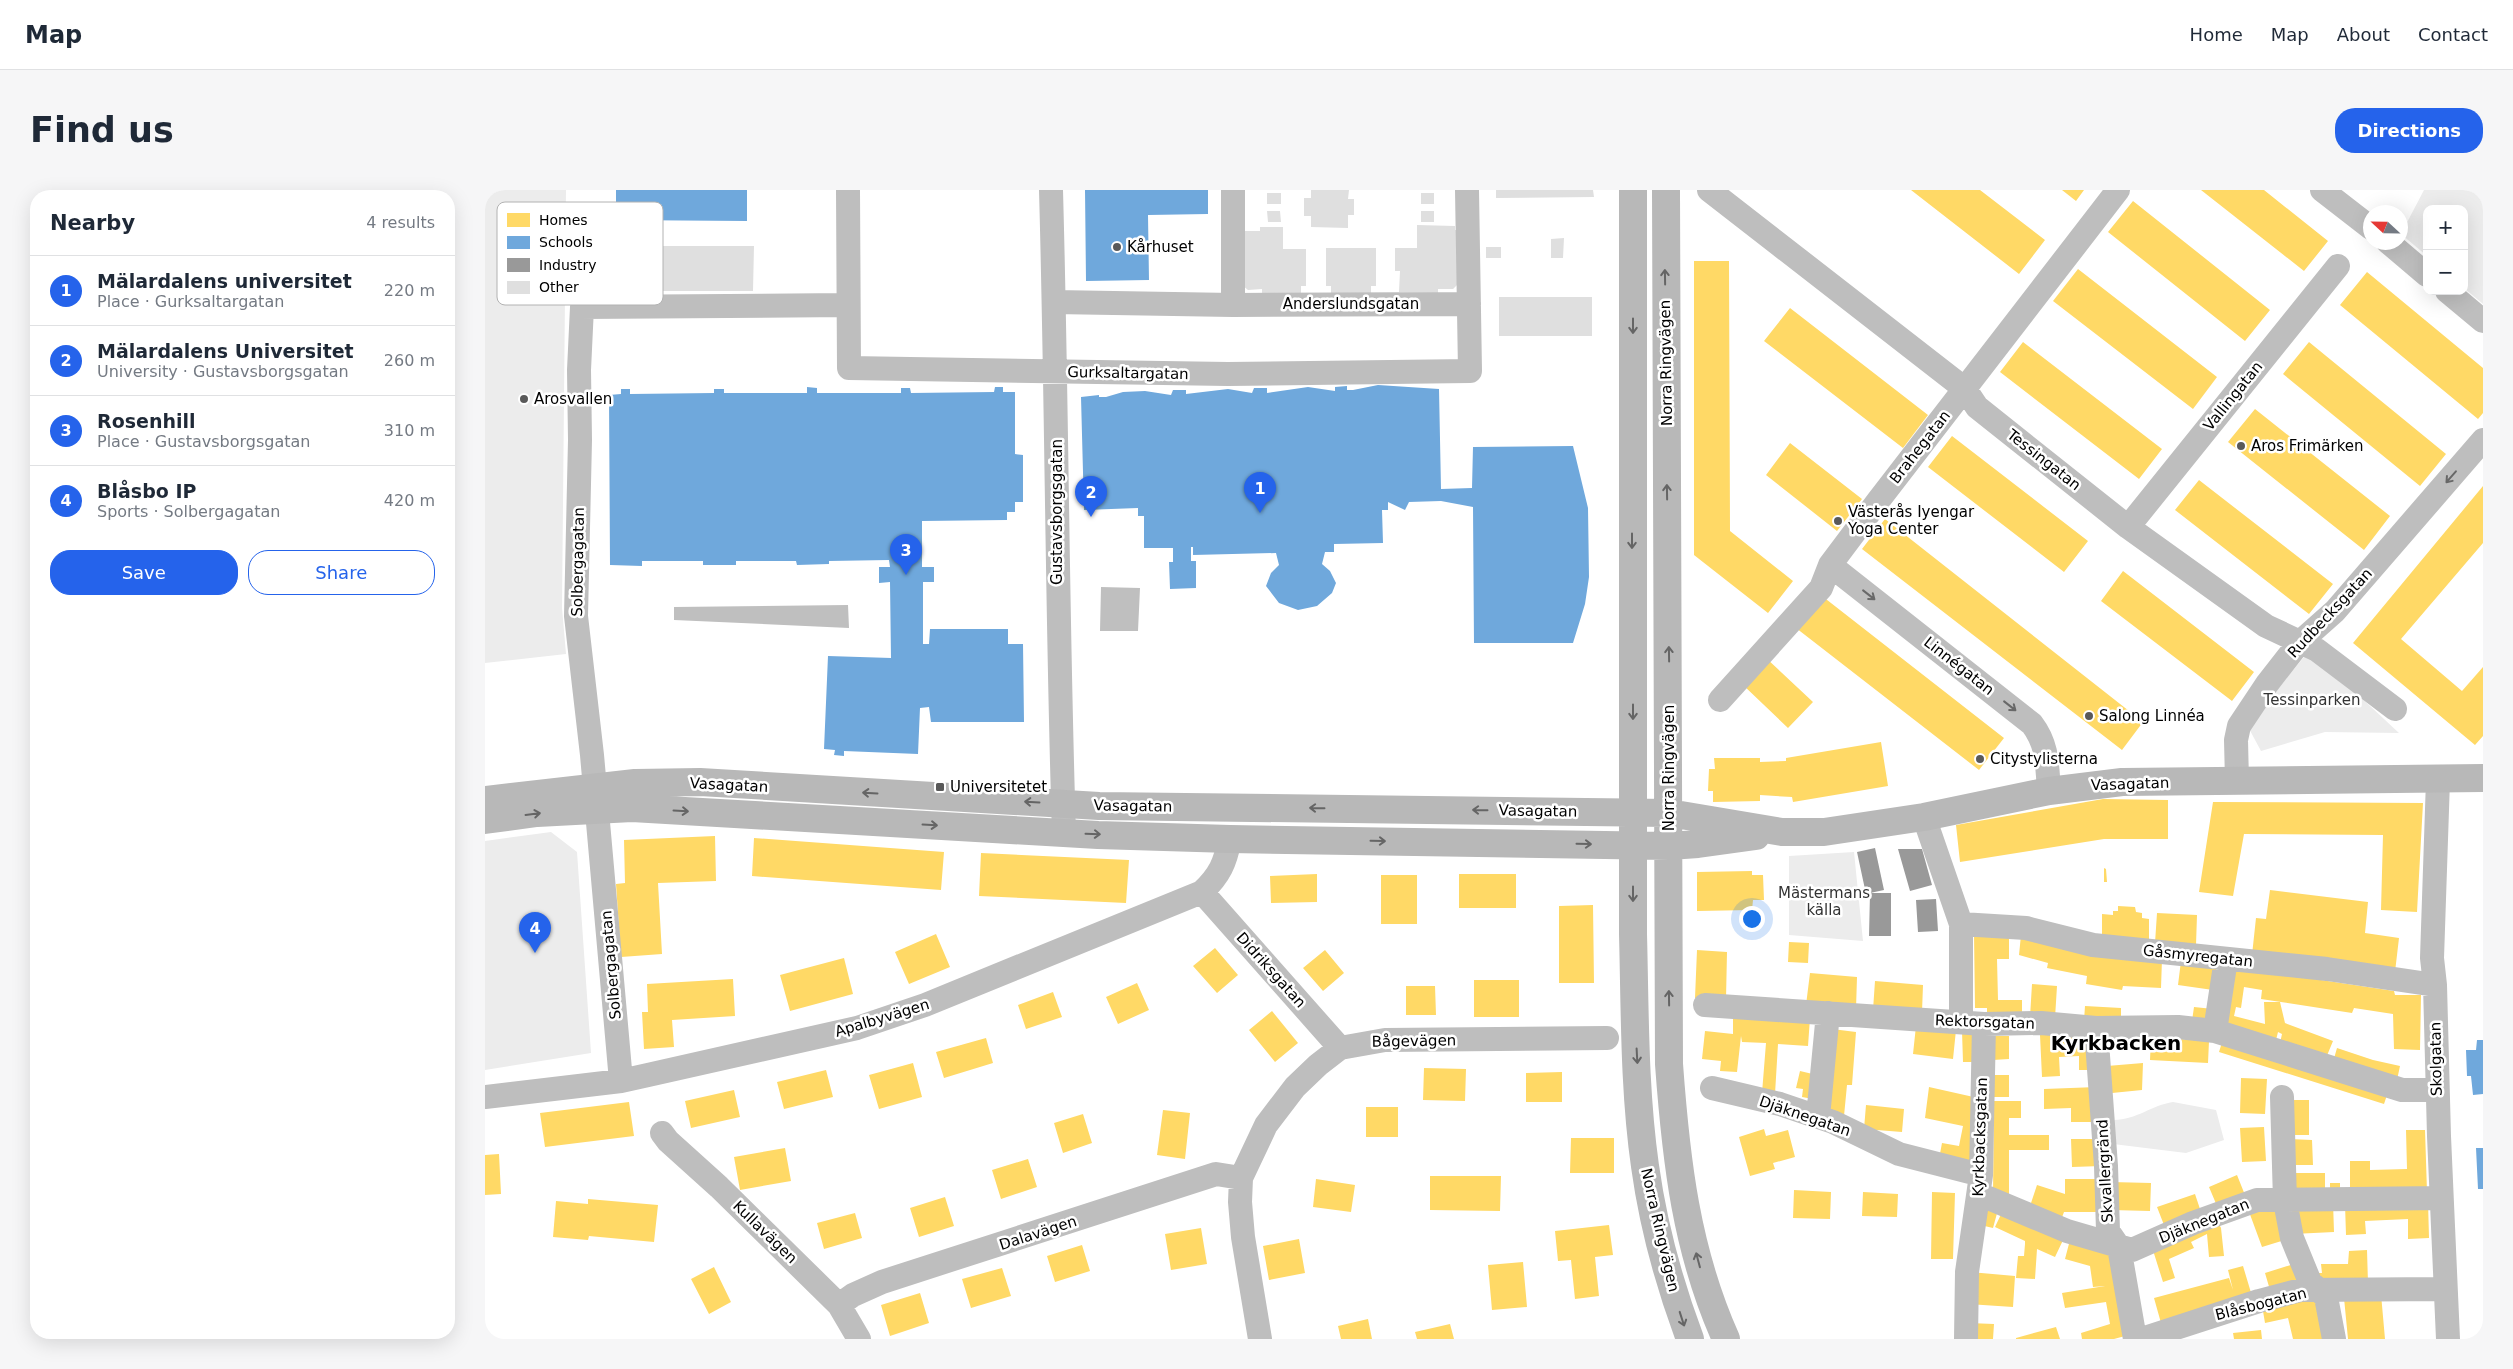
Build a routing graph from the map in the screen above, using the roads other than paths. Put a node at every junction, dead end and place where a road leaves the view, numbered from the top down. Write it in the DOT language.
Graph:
graph roads {
  1 [pos="849,190"];
  2 [pos="1051,190"];
  3 [pos="1233,190"];
  4 [pos="1467,190"];
  5 [pos="1633,190"];
  6 [pos="1665,190"];
  7 [pos="1709,190"];
  8 [pos="2118,190"];
  9 [pos="2322,190"];
  10 [pos="2363,222"];
  11 [pos="2398,250"];
  12 [pos="2338,266"];
  13 [pos="2423,271"];
  14 [pos="2452,295"];
  15 [pos="1054,302"];
  16 [pos="1469,304"];
  17 [pos="848,305"];
  18 [pos="1233,305"];
  19 [pos="2483,321"];
  20 [pos="1056,372"];
  21 [pos="1965,388"];
  22 [pos="2483,440"];
  23 [pos="2128,527"];
  24 [pos="1830,565"];
  25 [pos="2299,643"];
  26 [pos="1720,700"];
  27 [pos="2395,710"];
  28 [pos="2483,778"];
  29 [pos="2438,780"];
  30 [pos="2237,781"];
  31 [pos="2049,790"];
  32 [pos="596,799"];
  33 [pos="485,800"];
  34 [pos="1063,804"];
  35 [pos="1633,812"];
  36 [pos="1669,814"];
  37 [pos="1924,817"];
  38 [pos="485,820"];
  39 [pos="1782,832"];
  40 [pos="1064,833"];
  41 [pos="1231,839"];
  42 [pos="1633,845"];
  43 [pos="1669,846"];
  44 [pos="1202,892"];
  45 [pos="1961,924"];
  46 [pos="2226,959"];
  47 [pos="2435,985"];
  48 [pos="1705,1005"];
  49 [pos="1829,1013"];
  50 [pos="1972,1023"];
  51 [pos="2096,1028"];
  52 [pos="2215,1031"];
  53 [pos="1607,1038"];
  54 [pos="1340,1048"];
  55 [pos="621,1081"];
  56 [pos="1712,1088"];
  57 [pos="2437,1090"];
  58 [pos="2282,1097"];
  59 [pos="485,1098"];
  60 [pos="1819,1117"];
  61 [pos="662,1133"];
  62 [pos="1241,1178"];
  63 [pos="1980,1185"];
  64 [pos="2441,1198"];
  65 [pos="2285,1201"];
  66 [pos="2119,1247"];
  67 [pos="2444,1289"];
  68 [pos="2317,1291"];
  69 [pos="839,1305"];
  70 [pos="859,1339"];
  71 [pos="1260,1339"];
  72 [pos="1689,1339"];
  73 [pos="1726,1339"];
  74 [pos="1966,1339"];
  75 [pos="2135,1339"];
  76 [pos="2142,1339"];
  77 [pos="2334,1339"];
  78 [pos="2448,1339"];
  1 -- 17 [label="street"];
  2 -- 15 [label="street, Gustavsborgsgatan"];
  3 -- 18 [label="street"];
  4 -- 16 [label="street"];
  5 -- 35 [label="street, Norra Ringvägen, one-way"];
  36 -- 6 [label="street, Norra Ringvägen, one-way"];
  7 -- 21 [label="street, Tessingatan"];
  8 -- 21 [label="street, Brahegatan"];
  9 -- 10 [label="street"];
  11 -- 13 [label="street"];
  12 -- 23 [label="street, Vallingatan"];
  14 -- 19 [label="street"];
  15 -- 18 [label="street, Anderslundsgatan"];
  15 -- 20 [label="street, Gustavsborgsgatan"];
  16 -- 18 [label="street, Anderslundsgatan"];
  16 -- 20 [label="street, Gurksaltargatan"];
  17 -- 20 [label="street, Gurksaltargatan"];
  17 -- 32 [label="street, Solbergagatan"];
  20 -- 34 [label="street, Gustavsborgsgatan"];
  21 -- 23 [label="street, Tessingatan"];
  21 -- 24 [label="street, Brahegatan"];
  22 -- 25 [label="street, Rudbecksgatan, one-way"];
  23 -- 25 [label="street, Tessingatan"];
  24 -- 26 [label="street, Brahegatan"];
  24 -- 31 [label="street, Linnégatan, one-way"];
  25 -- 27 [label="street, Tessingatan"];
  25 -- 30 [label="street, Rudbecksgatan"];
  28 -- 29 [label="street, Vasagatan"];
  29 -- 30 [label="street, Vasagatan"];
  29 -- 47 [label="street, Skolgatan"];
  30 -- 31 [label="street, Vasagatan"];
  31 -- 37 [label="street, Vasagatan"];
  32 -- 33 [label="street, Vasagatan"];
  34 -- 32 [label="street, Vasagatan, one-way"];
  38 -- 32 [label="street, Vasagatan, one-way"];
  32 -- 40 [label="street, Vasagatan, one-way"];
  32 -- 55 [label="street, Solbergagatan"];
  35 -- 34 [label="street, Vasagatan, one-way"];
  34 -- 40 [label="street, Gustavsborgsgatan"];
  35 -- 36 [label="street, Vasagatan"];
  35 -- 42 [label="street, Norra Ringvägen"];
  36 -- 39 [label="street, Vasagatan"];
  36 -- 43 [label="street, Norra Ringvägen"];
  37 -- 39 [label="street, Vasagatan"];
  37 -- 45 [label="street, Kyrkbacksgatan"];
  39 -- 43 [label="street, Vasagatan"];
  40 -- 41 [label="street, Vasagatan, one-way"];
  41 -- 42 [label="street, Vasagatan, one-way"];
  41 -- 44 [label="street, Apalbyvägen"];
  42 -- 43 [label="street, Vasagatan"];
  42 -- 72 [label="street, Norra Ringvägen, one-way"];
  73 -- 43 [label="street, Norra Ringvägen, one-way"];
  44 -- 54 [label="street, Didriksgatan"];
  44 -- 55 [label="street, Apalbyvägen"];
  45 -- 46 [label="street, Gåsmyregatan"];
  45 -- 50 [label="street, Kyrkbacksgatan"];
  46 -- 47 [label="street, Gåsmyregatan"];
  46 -- 52 [label="street"];
  47 -- 57 [label="street, Skolgatan"];
  48 -- 49 [label="street, Rektorsgatan"];
  49 -- 50 [label="street, Rektorsgatan"];
  49 -- 60 [label="street"];
  50 -- 51 [label="street, Rektorsgatan"];
  50 -- 63 [label="street, Kyrkbacksgatan"];
  51 -- 52 [label="street, Rektorsgatan"];
  51 -- 66 [label="street, Skvallergränd"];
  52 -- 57 [label="street, Rektorsgatan"];
  53 -- 54 [label="street, Bågevägen"];
  54 -- 62 [label="street, Bågevägen"];
  55 -- 59 [label="street, Apalbyvägen"];
  56 -- 60 [label="street, Djäknegatan"];
  57 -- 64 [label="street, Skolgatan"];
  58 -- 65 [label="street"];
  60 -- 63 [label="street, Djäknegatan"];
  61 -- 69 [label="street, Kullavägen"];
  62 -- 69 [label="street, Dalavägen"];
  62 -- 71 [label="street, Bågevägen"];
  63 -- 66 [label="street, Djäknegatan"];
  63 -- 74 [label="street, Kyrkbacksgatan"];
  64 -- 65 [label="street, Djäknegatan"];
  64 -- 67 [label="street, Skolgatan"];
  65 -- 66 [label="street, Djäknegatan"];
  65 -- 68 [label="street"];
  66 -- 75 [label="street, Skvallergränd"];
  67 -- 68 [label="street, Blåsbogatan"];
  67 -- 78 [label="street, Skolgatan"];
  68 -- 76 [label="street, Blåsbogatan"];
  68 -- 77 [label="street"];
  69 -- 70 [label="street, Kullavägen"];
}
